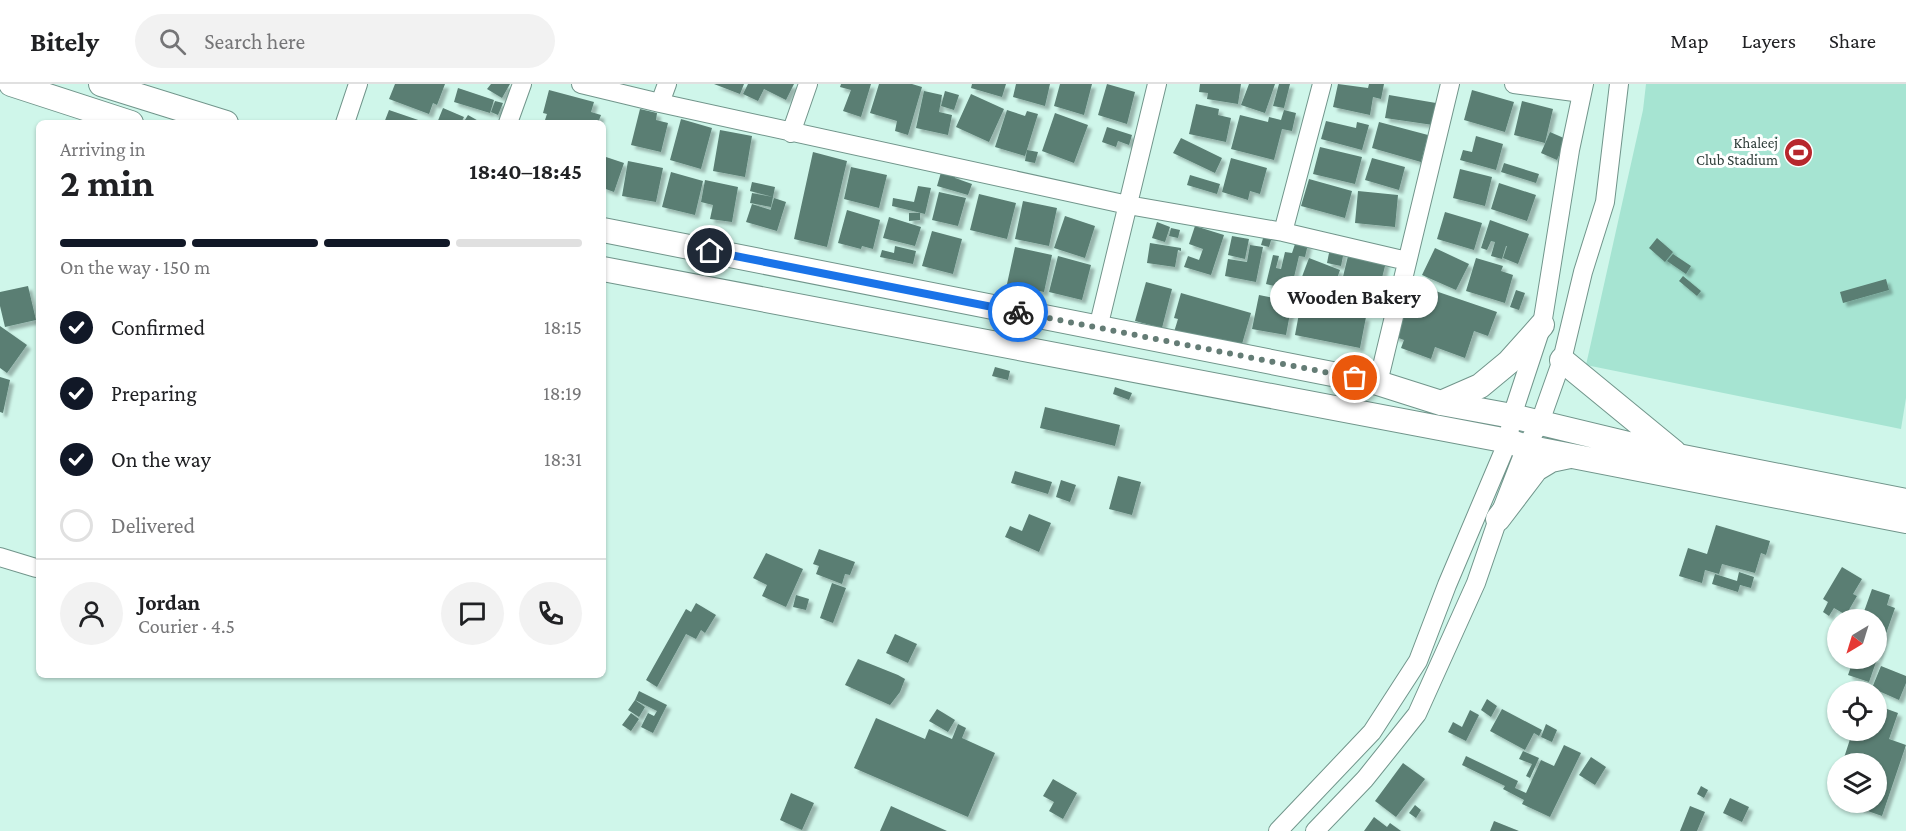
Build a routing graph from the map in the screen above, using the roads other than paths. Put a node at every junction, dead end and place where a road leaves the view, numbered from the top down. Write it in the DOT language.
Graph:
graph roads {
  1 [pos="11,84"];
  2 [pos="101,84"];
  3 [pos="358,84"];
  4 [pos="522,84"];
  5 [pos="581,84"];
  6 [pos="667,84"];
  7 [pos="808,84"];
  8 [pos="1157,84"];
  9 [pos="1322,84"];
  10 [pos="1450,84"];
  11 [pos="1514,84"];
  12 [pos="1619,84"];
  13 [pos="1583,88"];
  14 [pos="660,103"];
  15 [pos="122,120"];
  16 [pos="216,120"];
  17 [pos="346,120"];
  18 [pos="509,120"];
  19 [pos="790,133"];
  20 [pos="1128,205"];
  21 [pos="606,231"];
  22 [pos="1283,232"];
  23 [pos="1407,261"];
  24 [pos="606,270"];
  25 [pos="1542,325"];
  26 [pos="1098,328"];
  27 [pos="1562,360"];
  28 [pos="1378,383"];
  29 [pos="1441,403"];
  30 [pos="1512,416"];
  31 [pos="1540,422"];
  32 [pos="1517,444"];
  33 [pos="1573,456"];
  34 [pos="1678,456"];
  35 [pos="1906,501"];
  36 [pos="1498,519"];
  37 [pos="1906,521"];
  38 [pos="0,557"];
  39 [pos="36,568"];
  40 [pos="1278,831"];
  41 [pos="1315,831"];
  1 -- 15 [label="main road"];
  2 -- 16 [label="main road"];
  3 -- 17 [label="street"];
  4 -- 18 [label="street"];
  5 -- 14 [label="street"];
  6 -- 14 [label="street"];
  7 -- 19 [label="street"];
  8 -- 20 [label="street"];
  9 -- 22 [label="street"];
  10 -- 23 [label="street"];
  11 -- 13 [label="street"];
  12 -- 27 [label="street"];
  13 -- 25 [label="street"];
  14 -- 19 [label="street"];
  19 -- 20 [label="street"];
  20 -- 22 [label="street"];
  20 -- 26 [label="street"];
  21 -- 26 [label="main road"];
  22 -- 23 [label="street"];
  23 -- 28 [label="street"];
  24 -- 32 [label="main road"];
  25 -- 29 [label="main road"];
  25 -- 30 [label="street"];
  26 -- 28 [label="main road"];
  27 -- 31 [label="street"];
  27 -- 34 [label="main road"];
  28 -- 29 [label="main road"];
  29 -- 30 [label="main road"];
  30 -- 31 [label="main road"];
  30 -- 32 [label="street"];
  31 -- 32 [label="street"];
  31 -- 34 [label="main road"];
  32 -- 33 [label="main road"];
  32 -- 36 [label="street"];
  32 -- 40 [label="street"];
  33 -- 36 [label="main road"];
  33 -- 37 [label="main road"];
  34 -- 35 [label="main road"];
  36 -- 41 [label="street"];
  38 -- 39 [label="street"];
}
